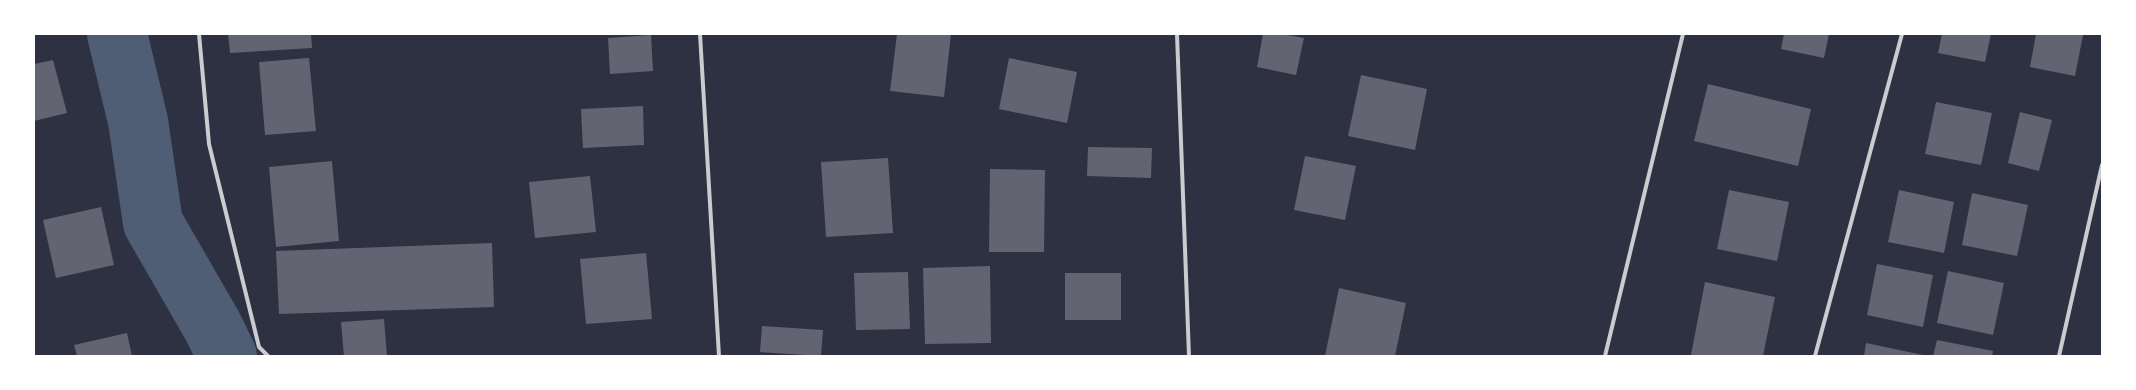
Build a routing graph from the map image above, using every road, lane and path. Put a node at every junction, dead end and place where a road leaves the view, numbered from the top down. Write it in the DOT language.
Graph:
graph roads {
  1 [pos="199,34"];
  2 [pos="700,34"];
  3 [pos="1177,34"];
  4 [pos="1683,34"];
  5 [pos="1902,34"];
  6 [pos="2102,165"];
  7 [pos="268,356"];
  8 [pos="719,356"];
  9 [pos="1189,356"];
  10 [pos="1605,356"];
  11 [pos="1815,356"];
  12 [pos="2059,356"];
  1 -- 7 [label="street"];
  2 -- 8 [label="street"];
  3 -- 9 [label="street"];
  4 -- 10 [label="street"];
  5 -- 11 [label="street"];
  6 -- 12 [label="street"];
}
